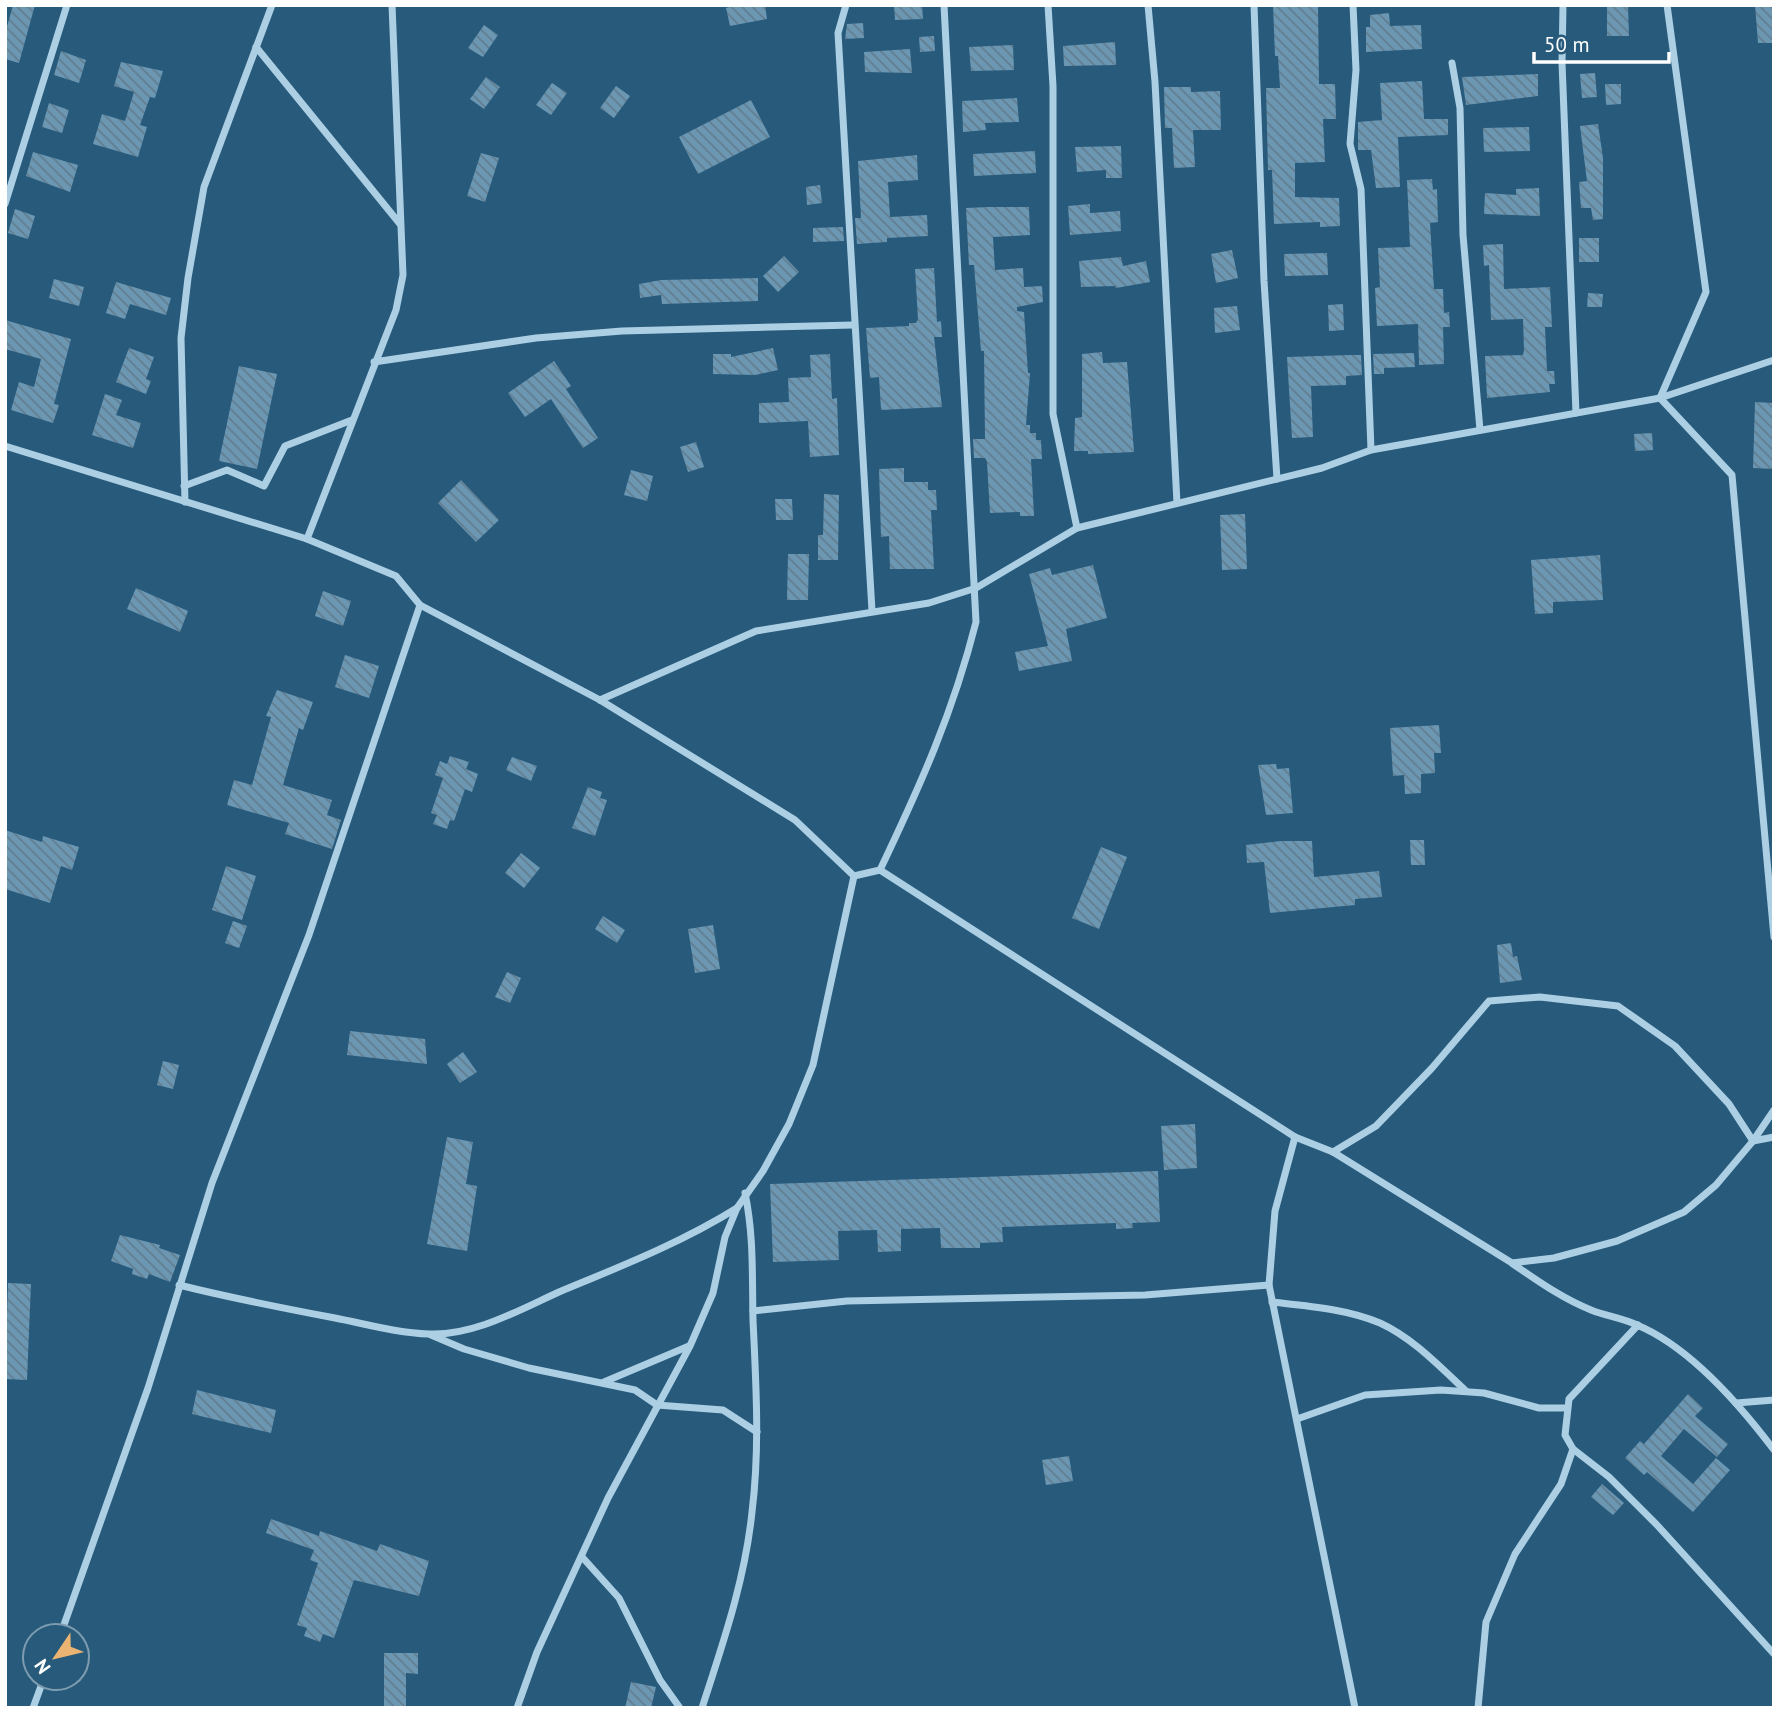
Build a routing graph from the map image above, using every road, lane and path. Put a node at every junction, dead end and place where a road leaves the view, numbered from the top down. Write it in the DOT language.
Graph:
graph roads {
  1 [pos="67,5"];
  2 [pos="272,5"];
  3 [pos="392,5"];
  4 [pos="846,5"];
  5 [pos="944,5"];
  6 [pos="1048,5"];
  7 [pos="1148,5"];
  8 [pos="1254,5"];
  9 [pos="1353,5"];
  10 [pos="1563,5"];
  11 [pos="1667,5"];
  12 [pos="256,47"];
  13 [pos="1452,63"];
  14 [pos="8,188"];
  15 [pos="5,204"];
  16 [pos="401,225"];
  17 [pos="853,325"];
  18 [pos="1774,360"];
  19 [pos="374,362"];
  20 [pos="1660,398"];
  21 [pos="1576,413"];
  22 [pos="352,420"];
  23 [pos="1480,430"];
  24 [pos="5,446"];
  25 [pos="1371,450"];
  26 [pos="1277,479"];
  27 [pos="184,486"];
  28 [pos="185,502"];
  29 [pos="1177,503"];
  30 [pos="1077,528"];
  31 [pos="307,539"];
  32 [pos="976,588"];
  33 [pos="420,605"];
  34 [pos="872,611"];
  35 [pos="600,700"];
  36 [pos="880,870"];
  37 [pos="854,876"];
  38 [pos="1774,937"];
  39 [pos="1774,1110"];
  40 [pos="1295,1137"];
  41 [pos="1774,1137"];
  42 [pos="1753,1141"];
  43 [pos="1333,1152"];
  44 [pos="745,1193"];
  45 [pos="737,1208"];
  46 [pos="1512,1263"];
  47 [pos="179,1285"];
  48 [pos="1269,1285"];
  49 [pos="1272,1302"];
  50 [pos="753,1311"];
  51 [pos="1638,1325"];
  52 [pos="431,1334"];
  53 [pos="690,1346"];
  54 [pos="604,1382"];
  55 [pos="1467,1392"];
  56 [pos="1774,1400"];
  57 [pos="1736,1403"];
  58 [pos="657,1405"];
  59 [pos="1567,1408"];
  60 [pos="1297,1419"];
  61 [pos="757,1432"];
  62 [pos="1573,1449"];
  63 [pos="1774,1450"];
  64 [pos="583,1558"];
  65 [pos="66,1622"];
  66 [pos="1774,1654"];
  67 [pos="517,1708"];
  68 [pos="680,1708"];
  69 [pos="702,1708"];
  70 [pos="1355,1708"];
  71 [pos="1478,1708"];
  1 -- 14 [label="street"];
  2 -- 12 [label="street"];
  3 -- 16 [label="street"];
  4 -- 17 [label="street"];
  5 -- 32 [label="street"];
  6 -- 30 [label="street"];
  7 -- 29 [label="street"];
  8 -- 26 [label="street"];
  9 -- 25 [label="street"];
  10 -- 21 [label="street"];
  11 -- 20 [label="street"];
  12 -- 16 [label="street"];
  12 -- 27 [label="street"];
  13 -- 23 [label="street"];
  14 -- 15 [label="street"];
  16 -- 19 [label="street"];
  17 -- 19 [label="street"];
  17 -- 34 [label="street"];
  18 -- 20 [label="street"];
  19 -- 22 [label="street"];
  20 -- 21 [label="street"];
  20 -- 38 [label="street"];
  21 -- 23 [label="street"];
  22 -- 27 [label="street"];
  22 -- 31 [label="street"];
  23 -- 25 [label="street"];
  24 -- 28 [label="street"];
  25 -- 26 [label="street"];
  26 -- 29 [label="street"];
  27 -- 28 [label="street"];
  28 -- 31 [label="street"];
  29 -- 30 [label="street"];
  30 -- 32 [label="street"];
  31 -- 33 [label="street"];
  32 -- 34 [label="street"];
  32 -- 36 [label="street"];
  33 -- 35 [label="street"];
  33 -- 47 [label="street"];
  34 -- 35 [label="street"];
  35 -- 37 [label="street"];
  36 -- 37 [label="street"];
  36 -- 40 [label="street"];
  37 -- 44 [label="street"];
  39 -- 42 [label="street"];
  40 -- 43 [label="street"];
  40 -- 48 [label="street"];
  41 -- 42 [label="street"];
  42 -- 43 [label="street"];
  42 -- 46 [label="street"];
  43 -- 46 [label="street"];
  44 -- 45 [label="street"];
  44 -- 50 [label="street"];
  45 -- 52 [label="street"];
  45 -- 53 [label="street"];
  46 -- 51 [label="street"];
  47 -- 52 [label="street"];
  47 -- 65 [label="street"];
  48 -- 49 [label="street"];
  48 -- 50 [label="street"];
  49 -- 55 [label="street"];
  49 -- 60 [label="street"];
  50 -- 61 [label="street"];
  51 -- 57 [label="street"];
  51 -- 59 [label="street"];
  52 -- 54 [label="street"];
  53 -- 54 [label="street"];
  53 -- 58 [label="street"];
  54 -- 58 [label="street"];
  55 -- 59 [label="street"];
  55 -- 60 [label="street"];
  56 -- 57 [label="street"];
  57 -- 63 [label="street"];
  58 -- 61 [label="street"];
  58 -- 64 [label="street"];
  59 -- 62 [label="street"];
  60 -- 70 [label="street"];
  61 -- 69 [label="street"];
  62 -- 66 [label="street"];
  62 -- 71 [label="street"];
  64 -- 67 [label="street"];
  64 -- 68 [label="street"];
}
